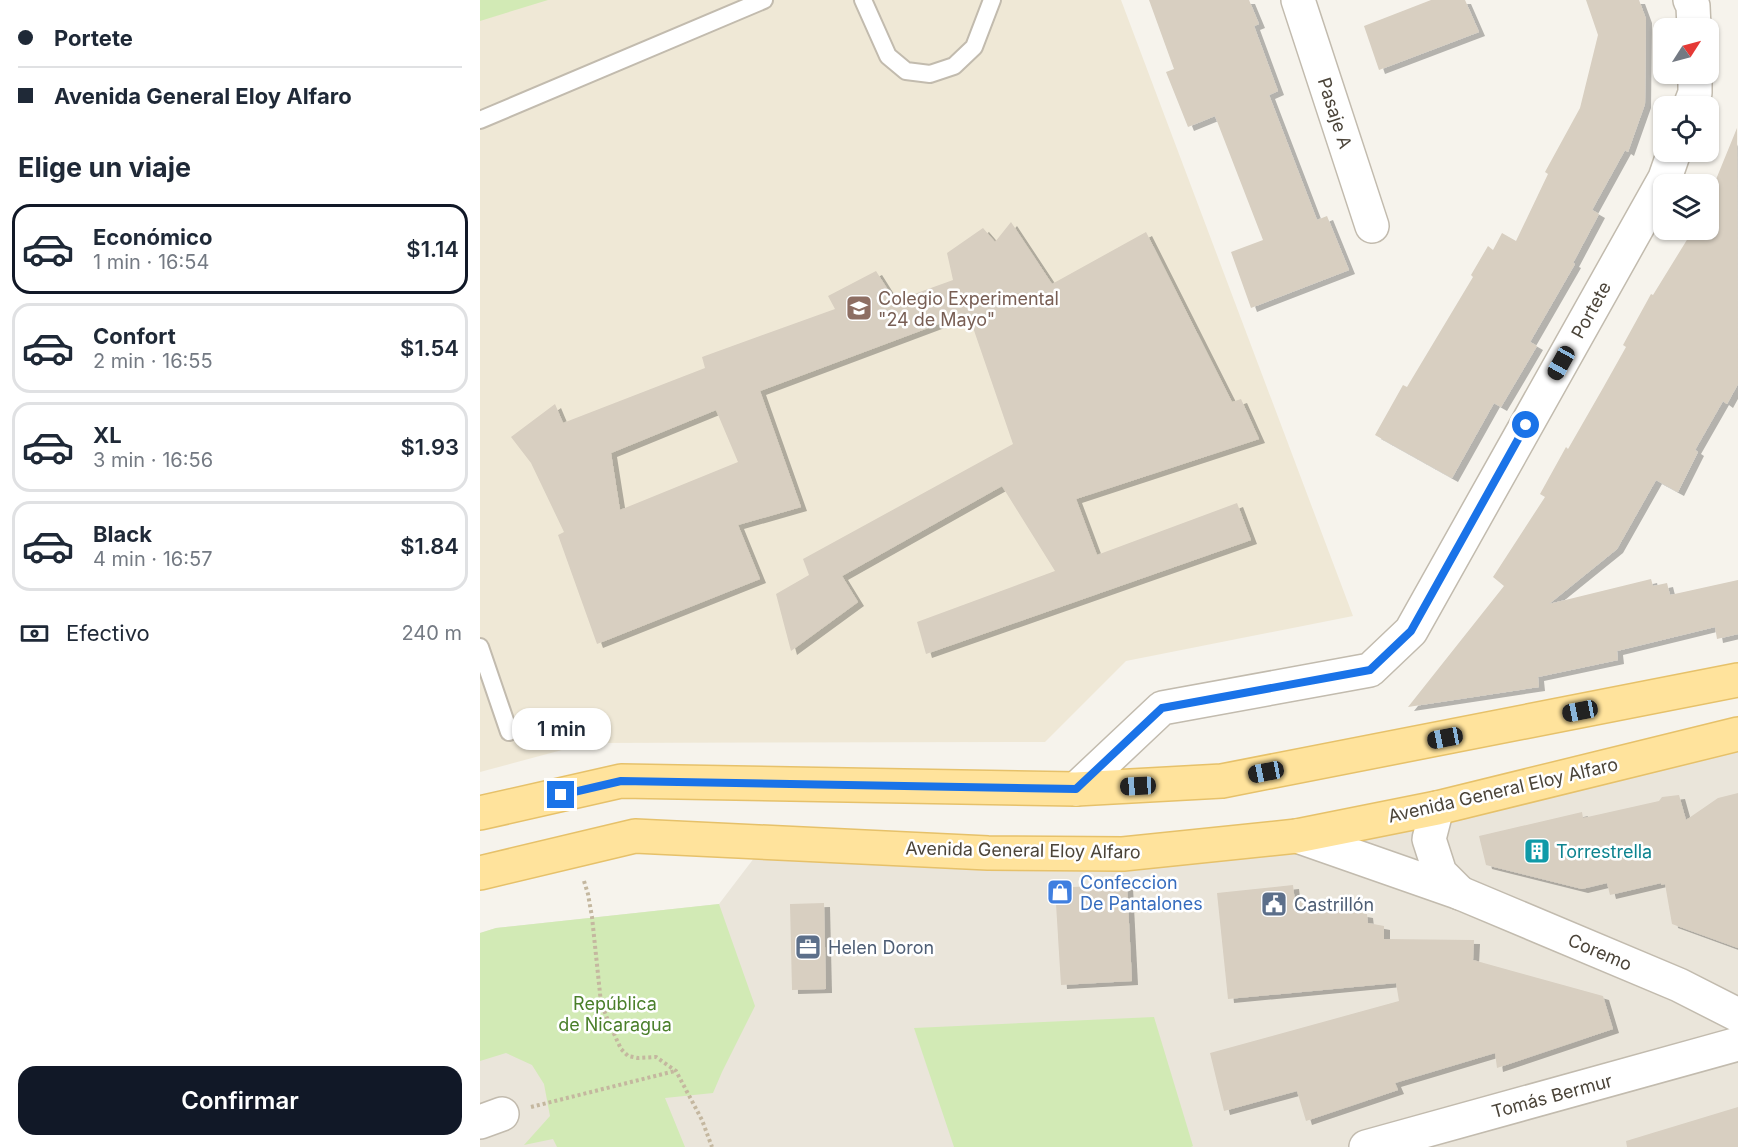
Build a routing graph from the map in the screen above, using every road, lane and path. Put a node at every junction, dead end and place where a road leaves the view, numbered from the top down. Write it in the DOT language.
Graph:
graph roads {
  1 [pos="764,0"];
  2 [pos="863,0"];
  3 [pos="992,0"];
  4 [pos="1298,0"];
  5 [pos="1690,0"];
  6 [pos="1694,18"];
  7 [pos="480,120"];
  8 [pos="1671,162"];
  9 [pos="1372,226"];
  10 [pos="480,647"];
  11 [pos="1738,680"];
  12 [pos="509,732"];
  13 [pos="1738,734"];
  14 [pos="1076,789"];
  15 [pos="1437,808"];
  16 [pos="480,813"];
  17 [pos="1297,836"];
  18 [pos="480,873"];
  19 [pos="1460,893"];
  20 [pos="588,894"];
  21 [pos="1738,1015"];
  22 [pos="1738,1044"];
  23 [pos="676,1071"];
  24 [pos="491,1118"];
  25 [pos="712,1147"];
  26 [pos="1366,1147"];
  1 -- 7 [label="lane"];
  2 -- 3 [label="lane"];
  4 -- 9 [label="street, Pasaje A"];
  5 -- 6 [label="street"];
  8 -- 14 [label="street, Portete"];
  10 -- 12 [label="lane"];
  11 -- 14 [label="main road"];
  13 -- 15 [label="main road, Avenida General Eloy Alfaro"];
  14 -- 16 [label="main road"];
  15 -- 17 [label="main road, Avenida General Eloy Alfaro"];
  15 -- 19 [label="street, Coremo"];
  17 -- 18 [label="main road, Avenida General Eloy Alfaro"];
  17 -- 19 [label="street, Coremo"];
  19 -- 21 [label="street, Coremo"];
  20 -- 23 [label="path"];
  22 -- 26 [label="street, Tomás Bermur"];
  23 -- 24 [label="path"];
  23 -- 25 [label="path"];
}
